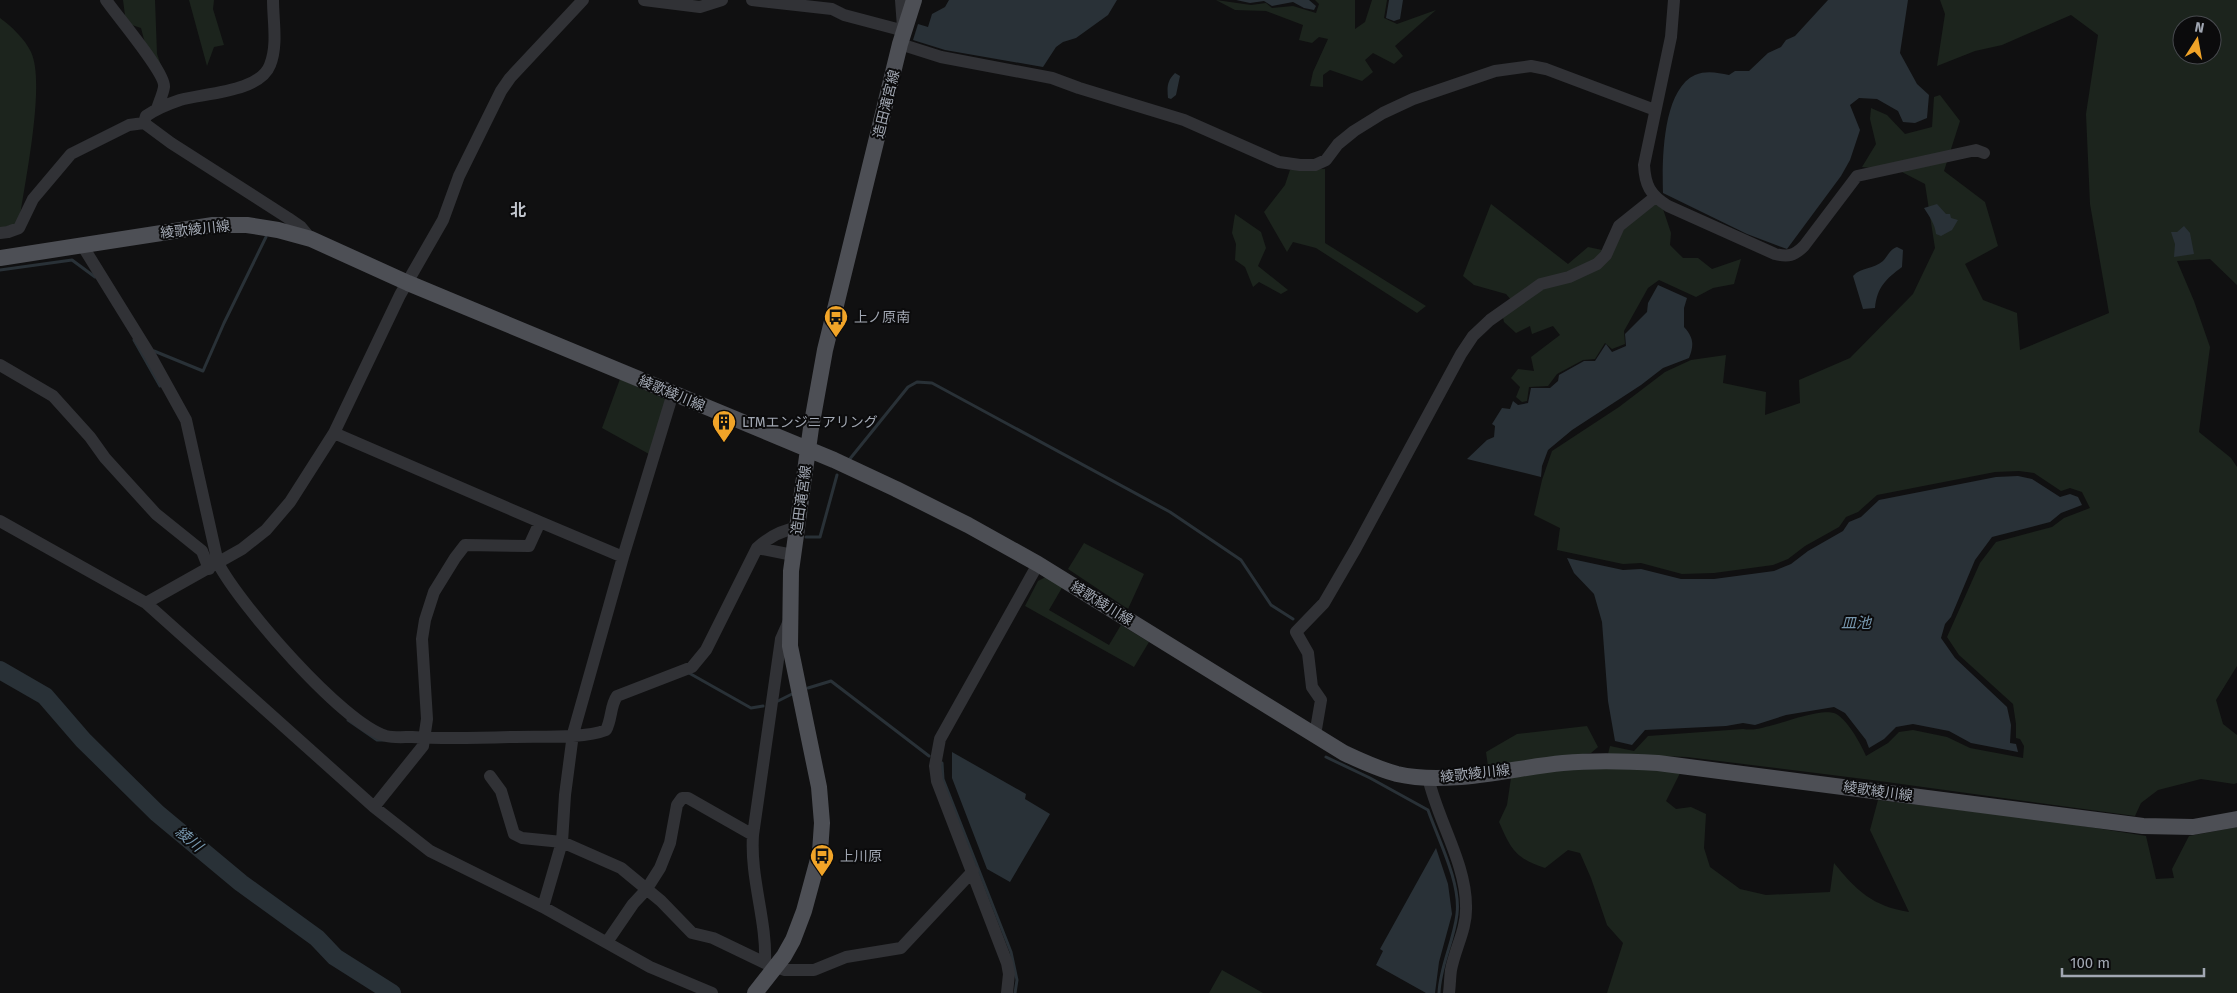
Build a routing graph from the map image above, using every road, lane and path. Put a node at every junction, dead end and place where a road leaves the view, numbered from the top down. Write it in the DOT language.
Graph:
graph roads {
  1 [pos="106,0"];
  2 [pos="272,0"];
  3 [pos="583,0"];
  4 [pos="644,0"];
  5 [pos="722,0"];
  6 [pos="758,0"];
  7 [pos="901,0"];
  8 [pos="914,0"];
  9 [pos="1674,0"];
  10 [pos="664,1"];
  11 [pos="902,40"];
  12 [pos="157,109"];
  13 [pos="1656,110"];
  14 [pos="144,123"];
  15 [pos="1984,153"];
  16 [pos="1654,198"];
  17 [pos="283,224"];
  18 [pos="0,233"];
  19 [pos="82,245"];
  20 [pos="0,258"];
  21 [pos="408,283"];
  22 [pos="0,365"];
  23 [pos="673,393"];
  24 [pos="334,434"];
  25 [pos="808,450"];
  26 [pos="0,521"];
  27 [pos="540,522"];
  28 [pos="797,528"];
  29 [pos="757,548"];
  30 [pos="793,555"];
  31 [pos="623,557"];
  32 [pos="1038,564"];
  33 [pos="213,566"];
  34 [pos="146,603"];
  35 [pos="789,622"];
  36 [pos="573,734"];
  37 [pos="1315,734"];
  38 [pos="425,738"];
  39 [pos="490,776"];
  40 [pos="1428,777"];
  41 [pos="374,808"];
  42 [pos="2237,819"];
  43 [pos="753,835"];
  44 [pos="562,842"];
  45 [pos="973,871"];
  46 [pos="646,890"];
  47 [pos="543,907"];
  48 [pos="607,942"];
  49 [pos="771,965"];
  50 [pos="712,993"];
  51 [pos="755,993"];
  52 [pos="1007,993"];
  53 [pos="1449,993"];
  1 -- 12 [label="street"];
  2 -- 12 [label="street"];
  3 -- 21 [label="street"];
  4 -- 10 [label="street"];
  5 -- 10 [label="street"];
  6 -- 11 [label="street"];
  7 -- 11 [label="street"];
  8 -- 11 [label="main road, 造田滝宮線"];
  9 -- 13 [label="street"];
  11 -- 13 [label="street"];
  11 -- 25 [label="main road, 造田滝宮線"];
  12 -- 14 [label="street"];
  13 -- 16 [label="street"];
  14 -- 17 [label="street"];
  14 -- 18 [label="street"];
  15 -- 16 [label="street"];
  16 -- 37 [label="street"];
  17 -- 19 [label="main road, 綾歌綾川線"];
  17 -- 21 [label="main road, 綾歌綾川線"];
  19 -- 20 [label="main road, 綾歌綾川線"];
  19 -- 33 [label="street"];
  21 -- 23 [label="main road, 綾歌綾川線"];
  21 -- 24 [label="street"];
  22 -- 33 [label="street"];
  23 -- 25 [label="main road, 綾歌綾川線"];
  23 -- 31 [label="street"];
  24 -- 27 [label="street"];
  24 -- 33 [label="street"];
  25 -- 28 [label="main road, 造田滝宮線"];
  25 -- 32 [label="main road, 綾歌綾川線"];
  26 -- 34 [label="street"];
  27 -- 31 [label="street"];
  27 -- 38 [label="street"];
  28 -- 29 [label="street"];
  28 -- 30 [label="main road, 造田滝宮線"];
  29 -- 30 [label="street"];
  29 -- 36 [label="street"];
  30 -- 35 [label="main road, 造田滝宮線"];
  31 -- 36 [label="street"];
  32 -- 37 [label="main road, 綾歌綾川線"];
  32 -- 45 [label="street"];
  33 -- 34 [label="street"];
  33 -- 38 [label="street"];
  34 -- 41 [label="street"];
  35 -- 43 [label="street"];
  35 -- 49 [label="main road, 造田滝宮線"];
  36 -- 38 [label="street"];
  36 -- 44 [label="street"];
  37 -- 40 [label="main road, 綾歌綾川線"];
  38 -- 41 [label="street"];
  39 -- 44 [label="street"];
  40 -- 42 [label="main road, 綾歌綾川線"];
  40 -- 53 [label="street"];
  41 -- 47 [label="street"];
  43 -- 46 [label="street"];
  43 -- 49 [label="street"];
  44 -- 46 [label="street"];
  44 -- 47 [label="street"];
  45 -- 49 [label="street"];
  45 -- 52 [label="street"];
  46 -- 48 [label="street"];
  46 -- 49 [label="street"];
  47 -- 48 [label="street"];
  48 -- 50 [label="street"];
  49 -- 51 [label="main road, 造田滝宮線"];
}
